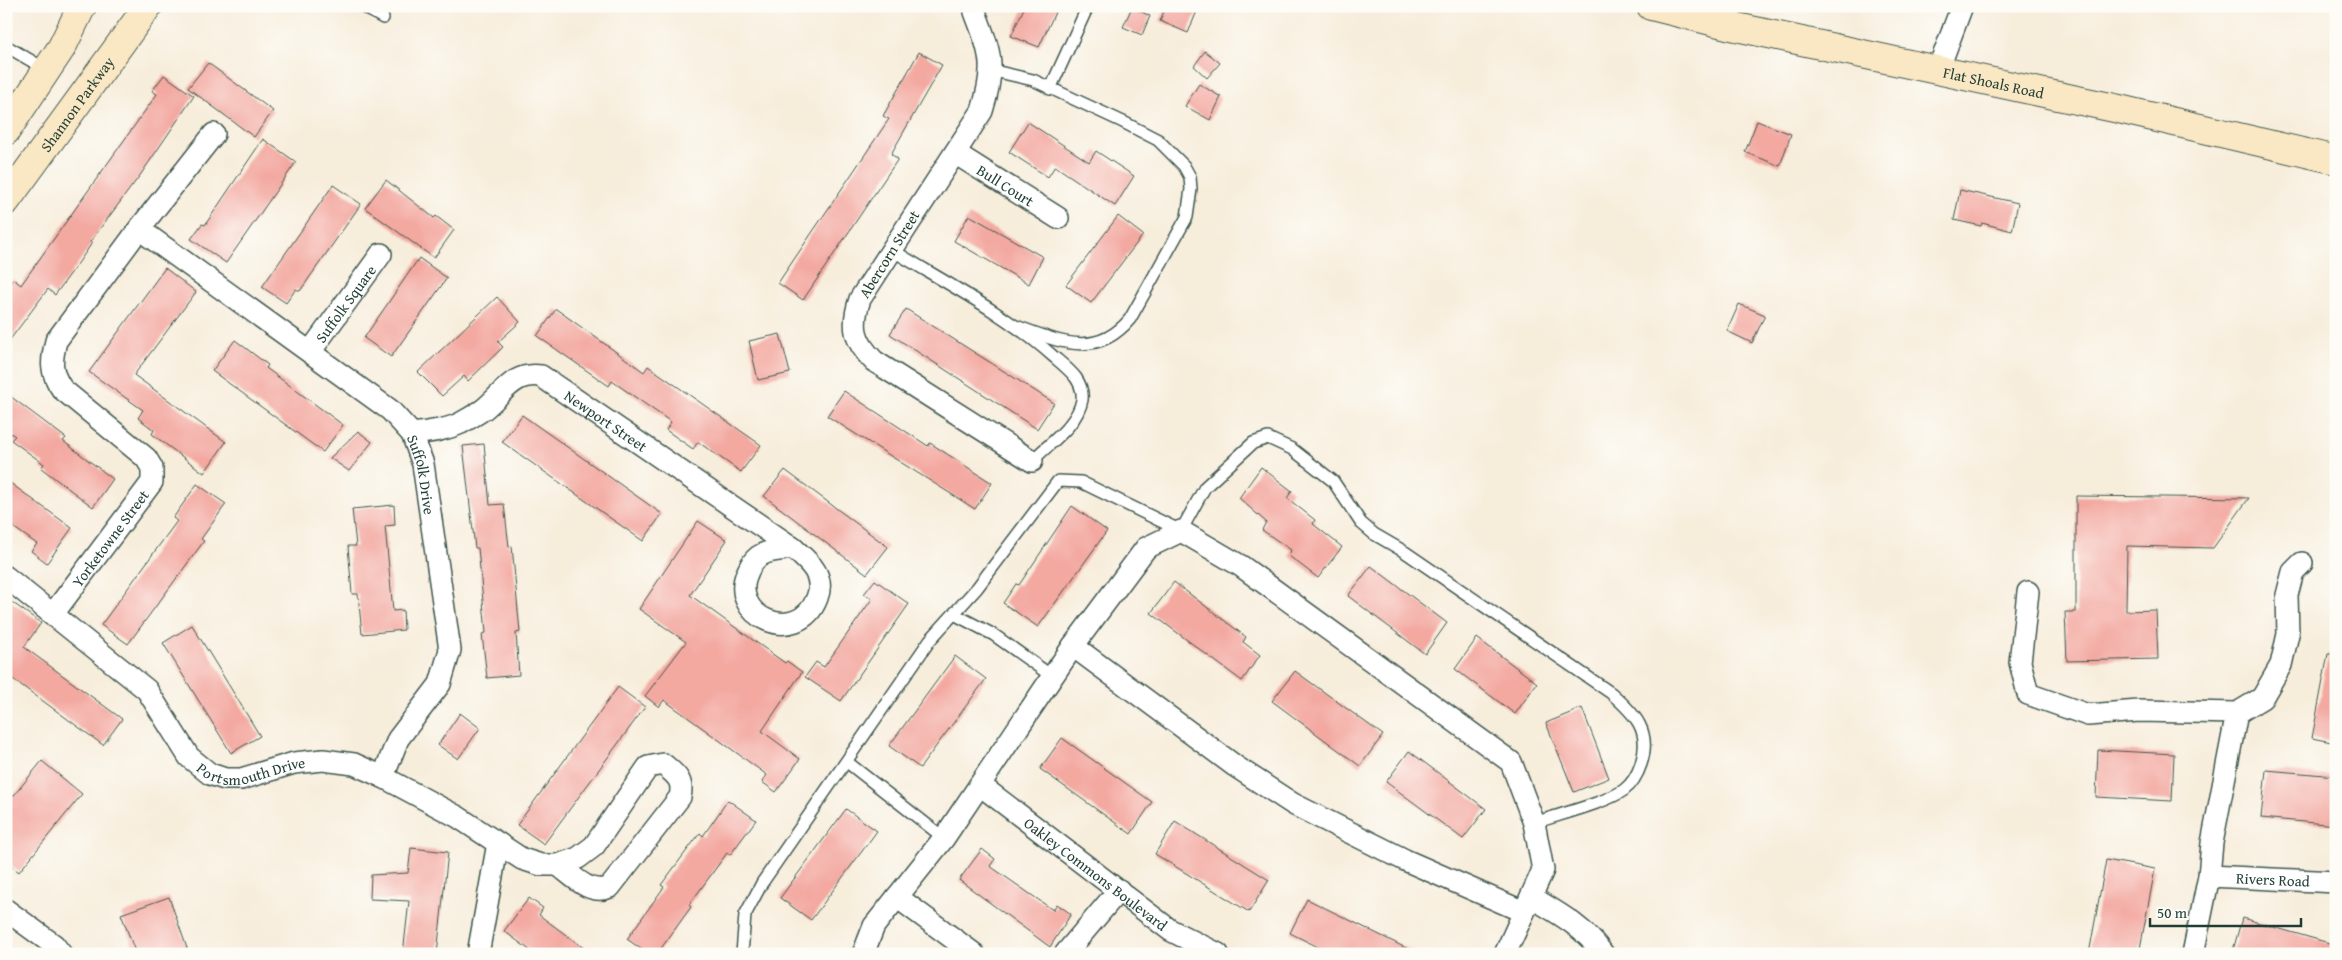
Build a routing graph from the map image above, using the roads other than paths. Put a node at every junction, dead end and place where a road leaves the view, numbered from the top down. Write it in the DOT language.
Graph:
graph roads {
  1 [pos="82,6"];
  2 [pos="148,6"];
  3 [pos="362,6"];
  4 [pos="976,6"];
  5 [pos="1088,6"];
  6 [pos="1651,6"];
  7 [pos="1962,6"];
  8 [pos="383,18"];
  9 [pos="6,46"];
  10 [pos="47,70"];
  11 [pos="990,70"];
  12 [pos="1938,70"];
  13 [pos="1050,89"];
  14 [pos="6,131"];
  15 [pos="214,134"];
  16 [pos="955,153"];
  17 [pos="2336,160"];
  18 [pos="6,201"];
  19 [pos="1058,218"];
  20 [pos="139,229"];
  21 [pos="892,250"];
  22 [pos="380,254"];
  23 [pos="1012,325"];
  24 [pos="310,352"];
  25 [pos="412,434"];
  26 [pos="1032,461"];
  27 [pos="1180,531"];
  28 [pos="793,548"];
  29 [pos="2302,562"];
  30 [pos="6,577"];
  31 [pos="2028,592"];
  32 [pos="52,614"];
  33 [pos="954,614"];
  34 [pos="1073,646"];
  35 [pos="1053,677"];
  36 [pos="2237,713"];
  37 [pos="847,762"];
  38 [pos="384,777"];
  39 [pos="980,785"];
  40 [pos="1534,823"];
  41 [pos="944,838"];
  42 [pos="498,843"];
  43 [pos="558,865"];
  44 [pos="2209,876"];
  45 [pos="2336,882"];
  46 [pos="1119,890"];
  47 [pos="897,897"];
  48 [pos="1527,904"];
  49 [pos="6,910"];
  50 [pos="1188,947"];
  51 [pos="61,954"];
  52 [pos="478,954"];
  53 [pos="742,954"];
  54 [pos="863,954"];
  55 [pos="974,954"];
  56 [pos="1065,954"];
  57 [pos="1218,954"];
  58 [pos="1504,954"];
  59 [pos="1602,954"];
  60 [pos="2194,954"];
  1 -- 10 [label="street"];
  2 -- 18 [label="street, Shannon Parkway"];
  3 -- 8 [label="lane"];
  4 -- 11 [label="street, Abercorn Street"];
  5 -- 13 [label="lane"];
  6 -- 12 [label="street, Flat Shoals Road"];
  7 -- 12 [label="street"];
  9 -- 10 [label="lane"];
  10 -- 14 [label="street"];
  11 -- 13 [label="lane"];
  11 -- 16 [label="street, Abercorn Street"];
  12 -- 17 [label="street, Flat Shoals Road"];
  13 -- 23 [label="lane"];
  15 -- 20 [label="street"];
  16 -- 19 [label="street, Bull Court"];
  16 -- 21 [label="street, Abercorn Street"];
  20 -- 24 [label="street, Suffolk Drive"];
  20 -- 32 [label="street, Yorketowne Street"];
  21 -- 23 [label="lane"];
  21 -- 26 [label="street, Abercorn Street"];
  22 -- 24 [label="street, Suffolk Square"];
  23 -- 26 [label="lane"];
  24 -- 25 [label="street, Suffolk Drive"];
  25 -- 28 [label="street, Newport Street"];
  25 -- 38 [label="street, Suffolk Drive"];
  27 -- 33 [label="lane"];
  27 -- 34 [label="street"];
  27 -- 40 [label="street"];
  27 -- 40 [label="lane"];
  29 -- 36 [label="street"];
  30 -- 32 [label="street, Portsmouth Drive"];
  31 -- 36 [label="street"];
  32 -- 38 [label="street, Portsmouth Drive"];
  33 -- 35 [label="lane"];
  33 -- 37 [label="lane"];
  34 -- 35 [label="street"];
  34 -- 48 [label="street"];
  35 -- 39 [label="street"];
  36 -- 44 [label="street"];
  37 -- 41 [label="lane"];
  37 -- 53 [label="lane"];
  38 -- 42 [label="street, Portsmouth Drive"];
  39 -- 41 [label="street"];
  39 -- 46 [label="street, Oakley Commons Boulevard"];
  40 -- 48 [label="street"];
  41 -- 47 [label="street"];
  42 -- 43 [label="street, Portsmouth Drive"];
  42 -- 52 [label="street"];
  43 -- 43 [label="street"];
  44 -- 45 [label="street, Rivers Road"];
  44 -- 60 [label="street"];
  46 -- 50 [label="street, Oakley Commons Boulevard"];
  46 -- 56 [label="street"];
  47 -- 54 [label="street"];
  47 -- 55 [label="street"];
  48 -- 58 [label="street"];
  48 -- 59 [label="street"];
  49 -- 51 [label="street"];
  50 -- 57 [label="street, Oakley Commons Boulevard"];
}
